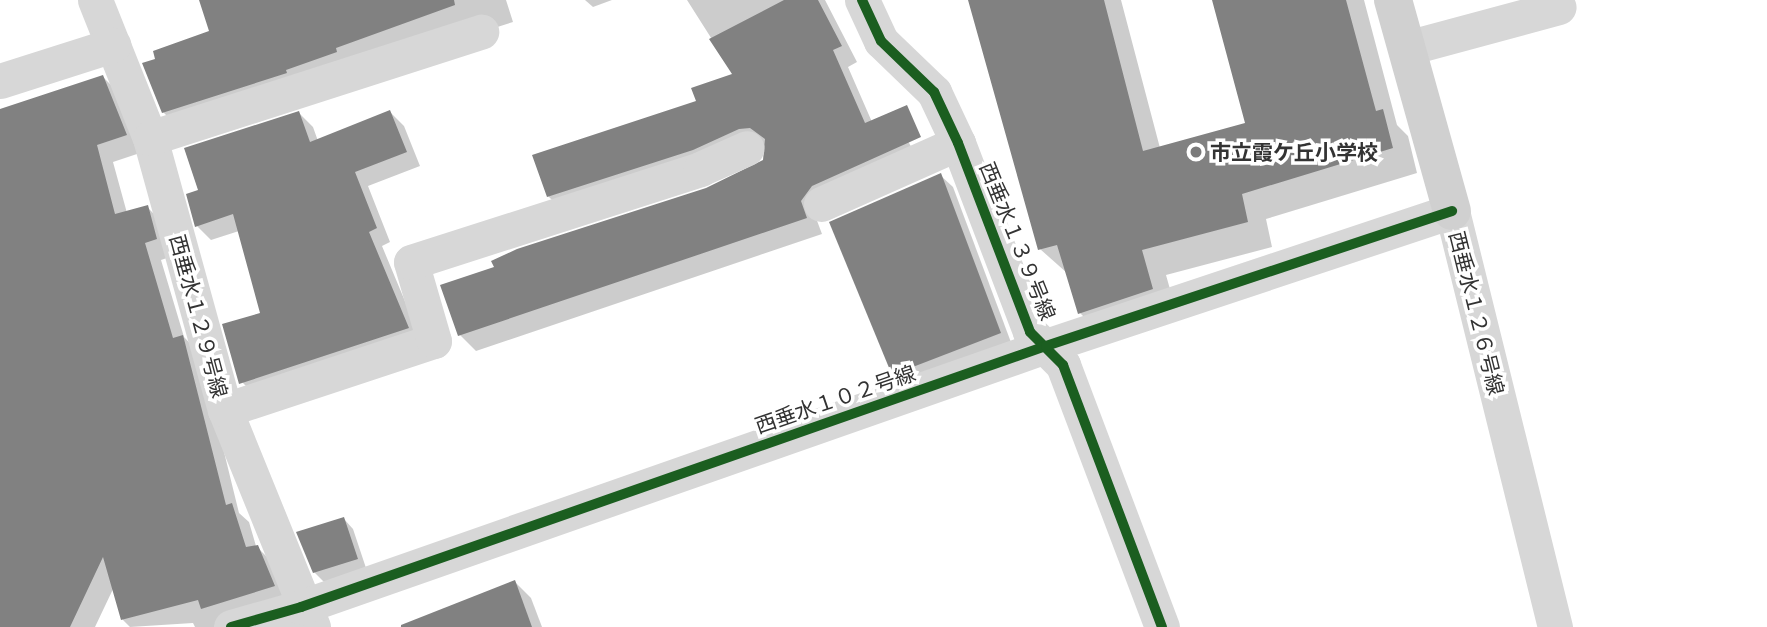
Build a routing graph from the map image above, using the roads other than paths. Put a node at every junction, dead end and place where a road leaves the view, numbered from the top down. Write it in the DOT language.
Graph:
graph roads {
  1 [pos="95,0"];
  2 [pos="862,0"];
  3 [pos="1393,0"];
  4 [pos="1559,7"];
  5 [pos="481,32"];
  6 [pos="113,45"];
  7 [pos="1407,48"];
  8 [pos="0,81"];
  9 [pos="150,138"];
  10 [pos="958,143"];
  11 [pos="747,148"];
  12 [pos="821,204"];
  13 [pos="1452,211"];
  14 [pos="1046,346"];
  15 [pos="225,410"];
  16 [pos="307,617"];
  17 [pos="231,627"];
  18 [pos="1162,627"];
  19 [pos="1555,627"];
  1 -- 6 [label="street, 西垂水１２９号線"];
  2 -- 10 [label="street, 西垂水１３９号線"];
  3 -- 7 [label="street, 西垂水１２６号線"];
  4 -- 7 [label="street"];
  5 -- 9 [label="street"];
  6 -- 8 [label="street"];
  6 -- 9 [label="street, 西垂水１２９号線"];
  7 -- 13 [label="street, 西垂水１２６号線"];
  9 -- 15 [label="street, 西垂水１２９号線"];
  10 -- 12 [label="street"];
  10 -- 14 [label="street, 西垂水１３９号線"];
  11 -- 15 [label="street"];
  13 -- 14 [label="street, 西垂水１０２号線"];
  13 -- 19 [label="street, 西垂水１２６号線"];
  14 -- 16 [label="street, 西垂水１０２号線"];
  14 -- 18 [label="street, 西垂水１３９号線"];
  15 -- 16 [label="street, 西垂水１２９号線"];
  16 -- 17 [label="street, 西垂水１０２号線"];
}
